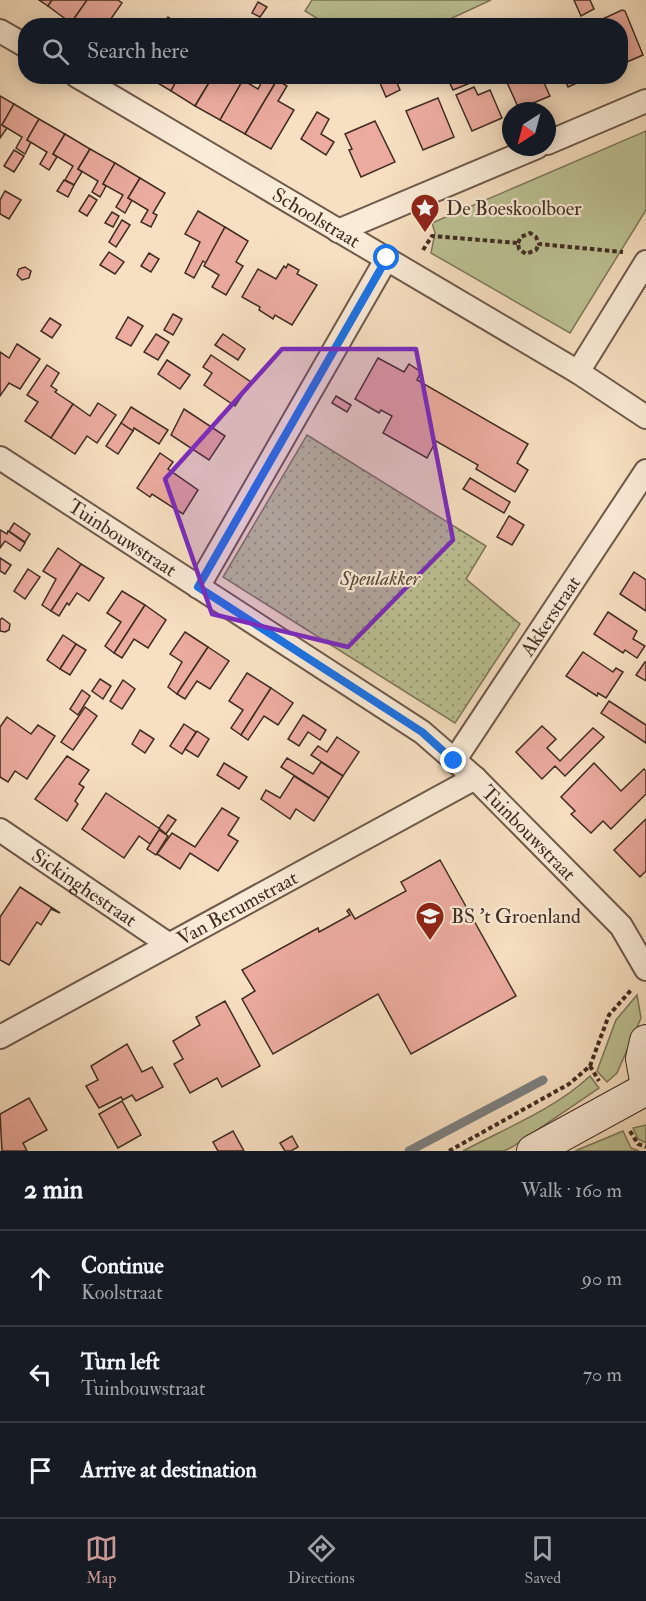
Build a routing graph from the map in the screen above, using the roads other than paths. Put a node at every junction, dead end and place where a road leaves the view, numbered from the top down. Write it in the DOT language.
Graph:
graph roads {
  1 [pos="0,31"];
  2 [pos="18,41"];
  3 [pos="90,84"];
  4 [pos="646,101"];
  5 [pos="556,139"];
  6 [pos="516,156"];
  7 [pos="338,231"];
  8 [pos="387,258"];
  9 [pos="646,262"];
  10 [pos="578,372"];
  11 [pos="646,417"];
  12 [pos="0,458"];
  13 [pos="646,471"];
  14 [pos="198,587"];
  15 [pos="454,761"];
  16 [pos="475,778"];
  17 [pos="0,830"];
  18 [pos="168,944"];
  19 [pos="641,977"];
  20 [pos="0,1037"];
  21 [pos="646,1041"];
  22 [pos="646,1081"];
  23 [pos="646,1089"];
  24 [pos="533,1151"];
  1 -- 2 [label="street"];
  3 -- 7 [label="street, Schoolstraat"];
  4 -- 5 [label="street"];
  6 -- 7 [label="street"];
  7 -- 8 [label="street, Schoolstraat"];
  8 -- 10 [label="street, Schoolstraat"];
  8 -- 14 [label="street"];
  9 -- 10 [label="street"];
  10 -- 11 [label="street, Schoolstraat"];
  12 -- 14 [label="street, Tuinbouwstraat"];
  13 -- 15 [label="street, Akkerstraat"];
  14 -- 15 [label="street, Tuinbouwstraat"];
  15 -- 16 [label="street, Tuinbouwstraat"];
  16 -- 18 [label="street, Van Berumstraat"];
  16 -- 19 [label="street, Tuinbouwstraat"];
  17 -- 18 [label="street, Sickinghestraat"];
  18 -- 20 [label="street, Van Berumstraat"];
  21 -- 22 [label="main road"];
  23 -- 24 [label="main road"];
}
